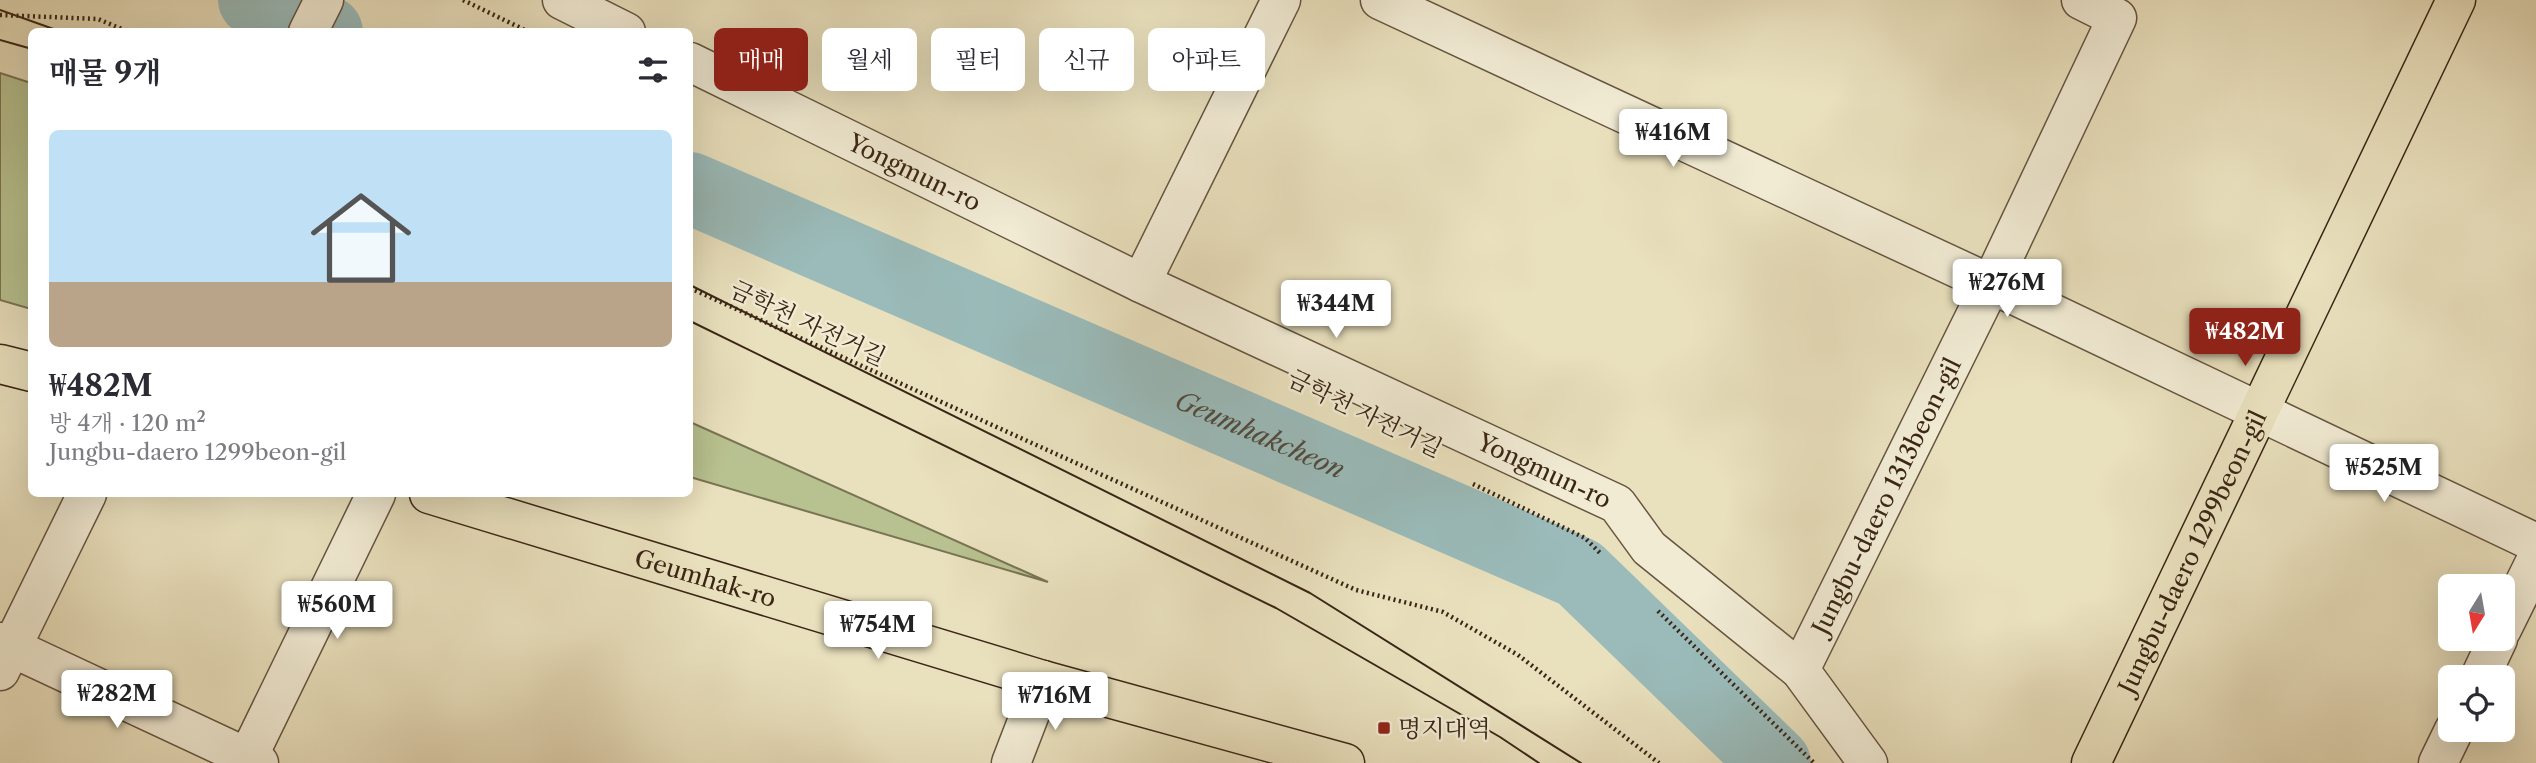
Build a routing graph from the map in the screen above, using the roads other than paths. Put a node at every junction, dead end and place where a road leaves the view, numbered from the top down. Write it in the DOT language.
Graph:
graph roads {
  1 [pos="324,0"];
  2 [pos="562,0"];
  3 [pos="1281,0"];
  4 [pos="1380,0"];
  5 [pos="2081,0"];
  6 [pos="2456,0"];
  7 [pos="310,28"];
  8 [pos="618,28"];
  9 [pos="693,63"];
  10 [pos="1141,283"];
  11 [pos="1991,284"];
  12 [pos="0,363"];
  13 [pos="28,371"];
  14 [pos="2257,412"];
  15 [pos="85,497"];
  16 [pos="375,497"];
  17 [pos="439,497"];
  18 [pos="2536,543"];
  19 [pos="2536,560"];
  20 [pos="2515,603"];
  21 [pos="4,654"];
  22 [pos="1800,670"];
  23 [pos="1043,680"];
  24 [pos="2448,742"];
  25 [pos="251,761"];
  26 [pos="1012,763"];
  27 [pos="1345,763"];
  28 [pos="1868,763"];
  29 [pos="2091,763"];
  30 [pos="2438,763"];
  1 -- 7 [label="street"];
  2 -- 8 [label="street"];
  3 -- 10 [label="street"];
  4 -- 11 [label="street"];
  5 -- 11 [label="street, Jungbu-daero 1313beon-gil"];
  6 -- 14 [label="main road, Jungbu-daero 1299beon-gil"];
  9 -- 10 [label="street, Yongmun-ro"];
  10 -- 22 [label="street, Yongmun-ro"];
  11 -- 14 [label="street"];
  11 -- 22 [label="street, Jungbu-daero 1313beon-gil"];
  12 -- 13 [label="main road"];
  14 -- 18 [label="street"];
  14 -- 29 [label="main road, Jungbu-daero 1299beon-gil"];
  15 -- 21 [label="street"];
  16 -- 25 [label="street"];
  17 -- 23 [label="main road, Geumhak-ro"];
  19 -- 20 [label="street"];
  21 -- 25 [label="street"];
  22 -- 28 [label="street, Yongmun-ro"];
  23 -- 26 [label="street"];
  23 -- 27 [label="main road, Geumhak-ro"];
  24 -- 30 [label="street"];
}
